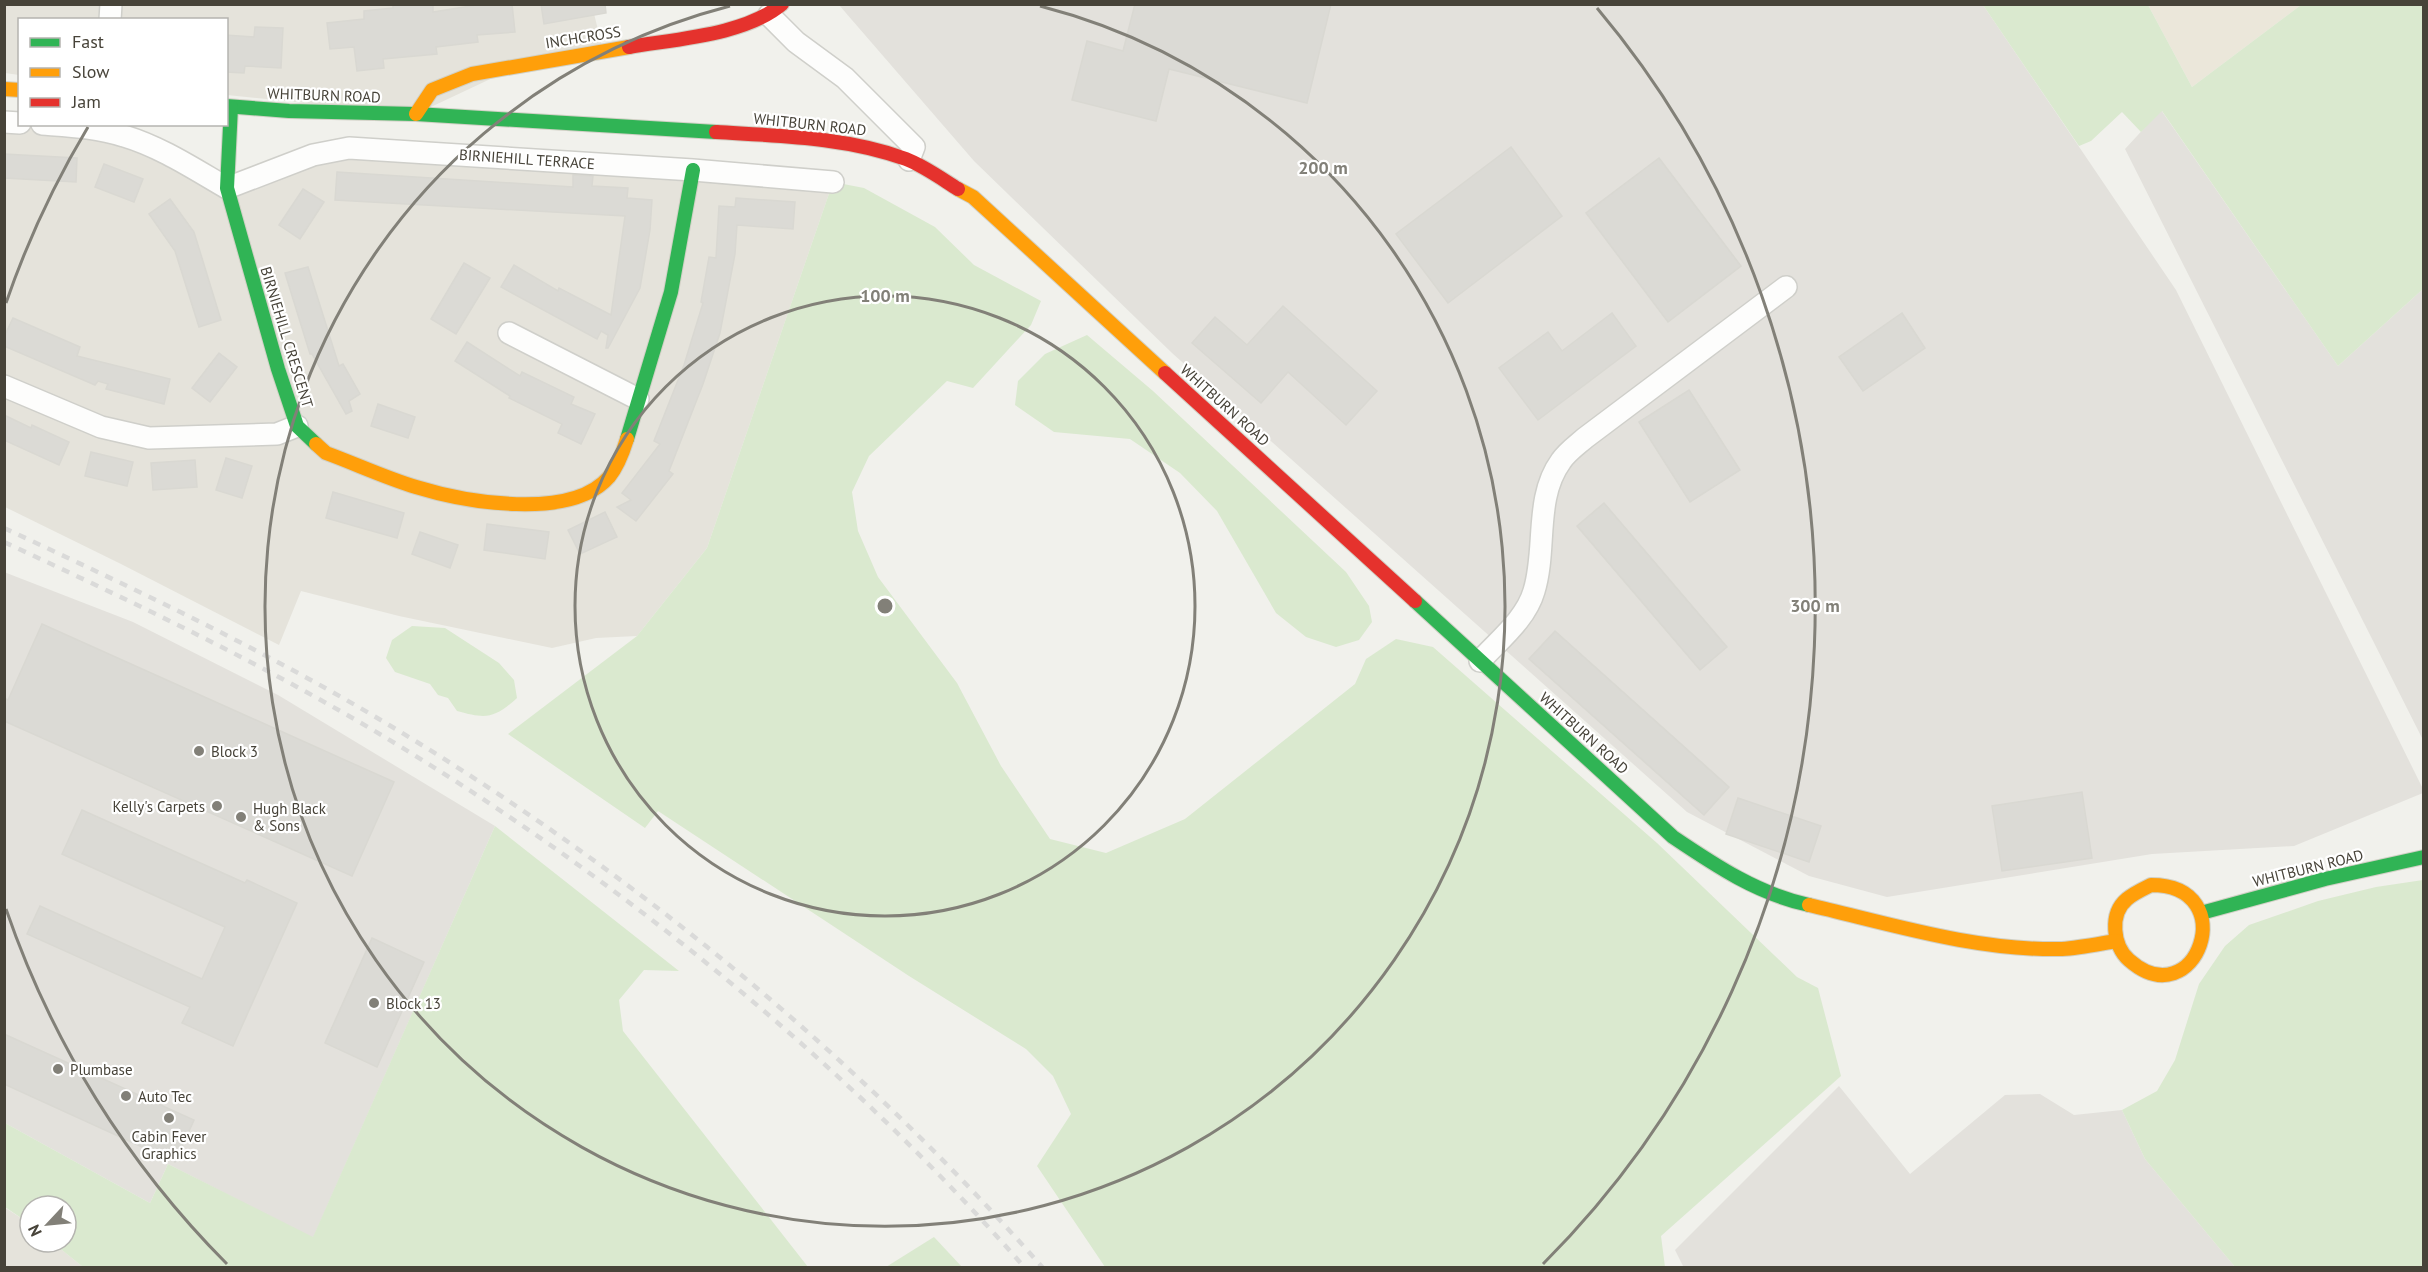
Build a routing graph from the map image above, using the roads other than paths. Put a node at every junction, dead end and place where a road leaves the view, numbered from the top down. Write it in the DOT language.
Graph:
graph roads {
  1 [pos="776,10"];
  2 [pos="229,106"];
  3 [pos="416,114"];
  4 [pos="69,126"];
  5 [pos="909,160"];
  6 [pos="693,170"];
  7 [pos="833,182"];
  8 [pos="227,188"];
  9 [pos="1786,287"];
  10 [pos="508,333"];
  11 [pos="4,386"];
  12 [pos="638,399"];
  13 [pos="297,426"];
  14 [pos="1480,661"];
  15 [pos="2424,857"];
  16 [pos="2201,913"];
  17 [pos="2116,941"];
  1 -- 3 [label="main road, INCHCROSS"];
  1 -- 5 [label="street"];
  2 -- 3 [label="main road, WHITBURN ROAD"];
  2 -- 8 [label="main road, BIRNIEHILL CRESCENT"];
  3 -- 5 [label="main road, WHITBURN ROAD"];
  4 -- 8 [label="street"];
  5 -- 14 [label="main road, WHITBURN ROAD"];
  6 -- 7 [label="street, BIRNIEHILL TERRACE"];
  6 -- 8 [label="street, BIRNIEHILL TERRACE"];
  6 -- 12 [label="main road, BIRNIEHILL CRESCENT"];
  8 -- 13 [label="main road, BIRNIEHILL CRESCENT"];
  9 -- 14 [label="street"];
  10 -- 12 [label="street"];
  11 -- 13 [label="street"];
  12 -- 13 [label="main road, BIRNIEHILL CRESCENT"];
  14 -- 17 [label="main road, WHITBURN ROAD"];
  15 -- 16 [label="main road, WHITBURN ROAD"];
  16 -- 17 [label="main road"];
  16 -- 17 [label="main road"];
}
